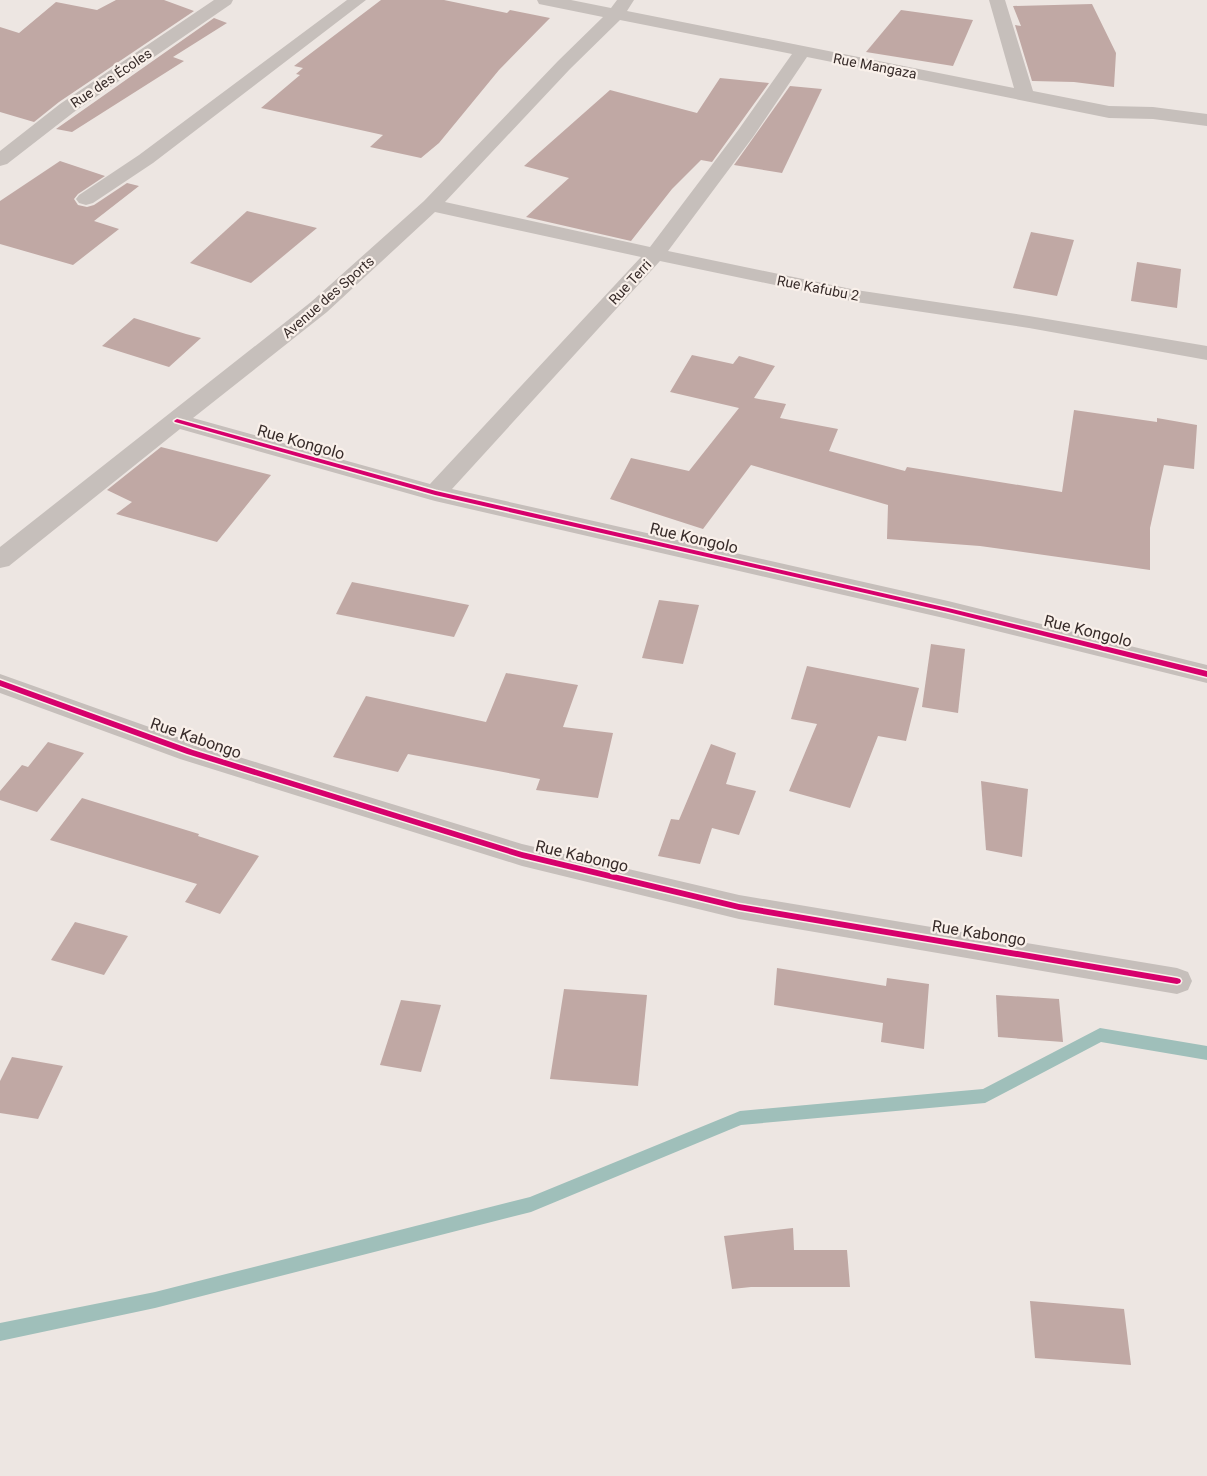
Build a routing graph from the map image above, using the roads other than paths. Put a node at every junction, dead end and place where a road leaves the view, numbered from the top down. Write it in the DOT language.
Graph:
graph roads {
  1 [pos="225,0"];
  2 [pos="358,0"];
  3 [pos="545,0"];
  4 [pos="997,0"];
  5 [pos="620,8"];
  6 [pos="802,52"];
  7 [pos="1024,94"];
  8 [pos="1109,112"];
  9 [pos="1207,120"];
  10 [pos="1207,136"];
  11 [pos="0,160"];
  12 [pos="86,199"];
  13 [pos="431,205"];
  14 [pos="655,254"];
  15 [pos="1207,353"];
  16 [pos="177,421"];
  17 [pos="435,493"];
  18 [pos="0,560"];
  19 [pos="1207,674"];
  20 [pos="0,683"];
  21 [pos="1177,982"];
  1 -- 11 [label="street, Rue des Écoles"];
  2 -- 12 [label="street"];
  3 -- 5 [label="street, Rue Mangaza"];
  4 -- 7 [label="street"];
  5 -- 6 [label="street, Rue Mangaza"];
  5 -- 13 [label="street, Avenue des Sports"];
  6 -- 7 [label="street, Rue Mangaza"];
  6 -- 14 [label="street, Rue Terri"];
  7 -- 8 [label="street, Rue Mangaza"];
  8 -- 9 [label="street, Rue Mangaza"];
  8 -- 10 [label="street"];
  13 -- 14 [label="street, Rue Kafubu 2"];
  13 -- 16 [label="street, Avenue des Sports"];
  14 -- 15 [label="street, Rue Kafubu 2"];
  14 -- 17 [label="street, Rue Terri"];
  16 -- 17 [label="street, Rue Kongolo"];
  16 -- 18 [label="street, Avenue des Sports"];
  17 -- 19 [label="street, Rue Kongolo"];
  20 -- 21 [label="street, Rue Kabongo"];
}
